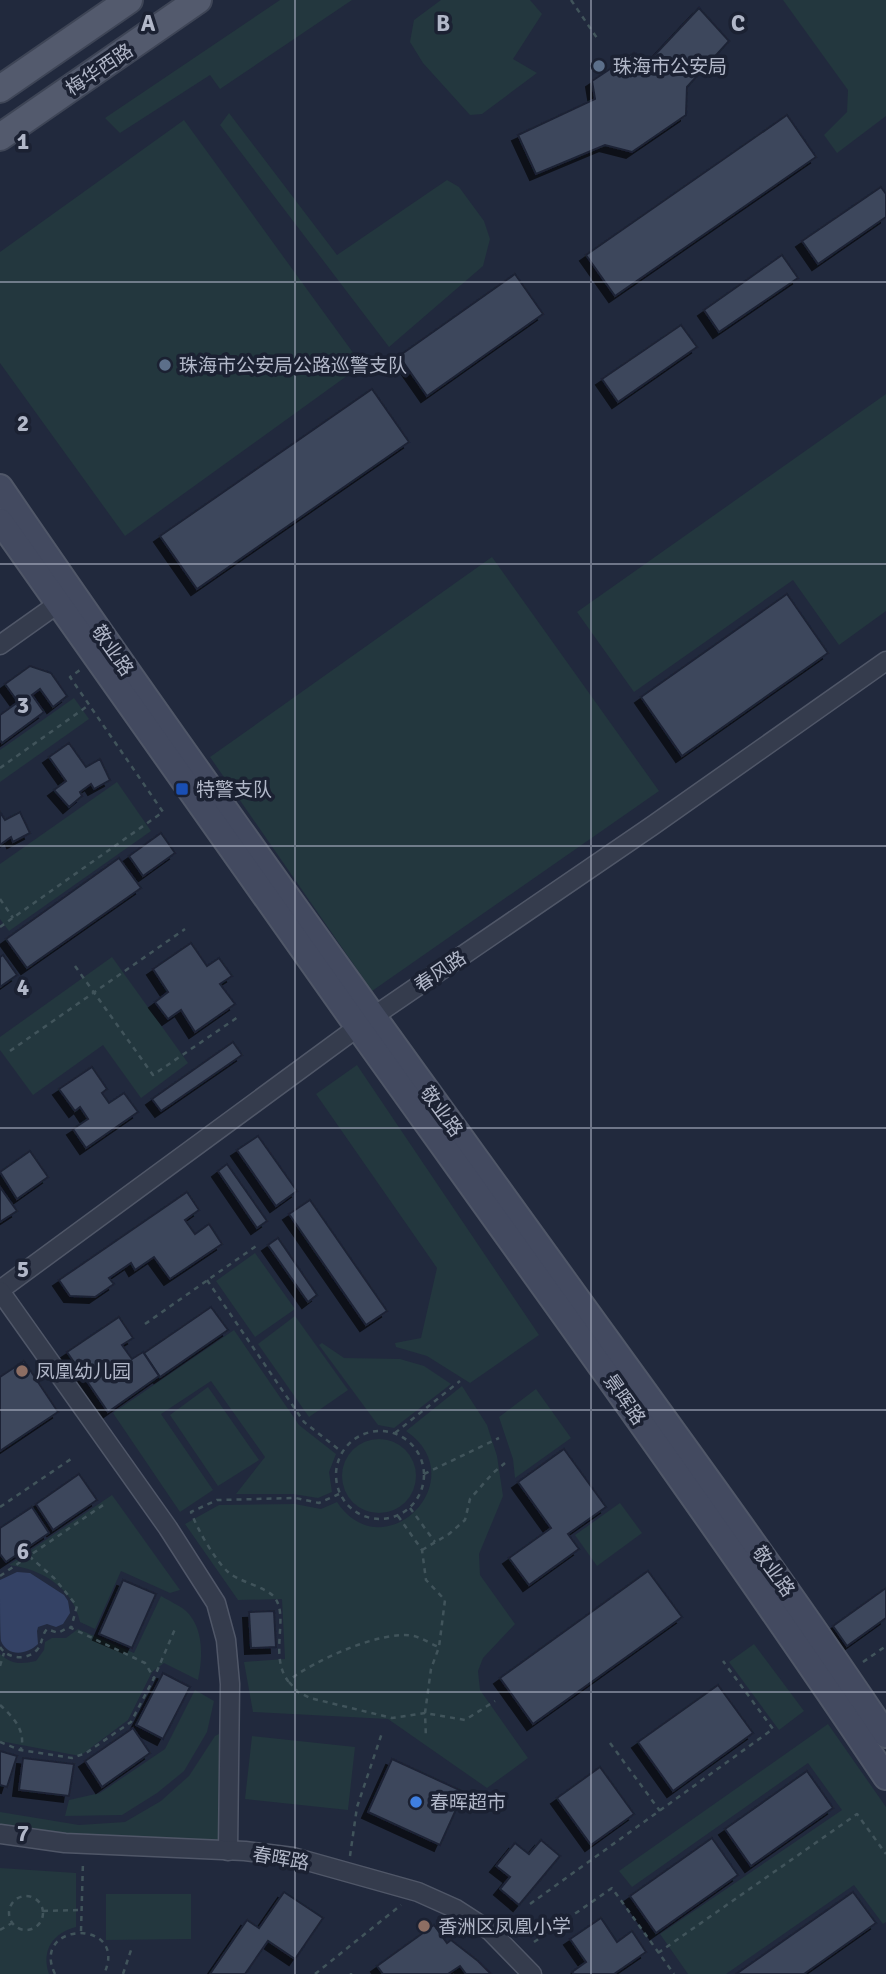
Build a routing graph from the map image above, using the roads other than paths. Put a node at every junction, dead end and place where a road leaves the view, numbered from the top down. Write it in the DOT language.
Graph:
graph roads {
  1 [pos="129,0"];
  2 [pos="198,0"];
  3 [pos="0,89"];
  4 [pos="0,137"];
  5 [pos="0,487"];
  6 [pos="0,521"];
  7 [pos="59,603"];
  8 [pos="0,645"];
  9 [pos="886,662"];
  10 [pos="366,1022"];
  11 [pos="0,1291"];
  12 [pos="886,1735"];
  13 [pos="886,1777"];
  14 [pos="0,1834"];
  15 [pos="228,1851"];
  16 [pos="532,1974"];
  1 -- 3 [label="main road, 梅华西路"];
  2 -- 4 [label="main road, 梅华西路"];
  5 -- 10 [label="main road, 敬业路"];
  6 -- 7 [label="main road, 敬业路"];
  7 -- 8 [label="street"];
  7 -- 10 [label="main road, 敬业路"];
  9 -- 10 [label="street, 春风路"];
  10 -- 11 [label="street, 春风路"];
  10 -- 12 [label="main road, 敬业路"];
  10 -- 13 [label="main road, 景晖路"];
  11 -- 15 [label="street"];
  14 -- 15 [label="street, 春晖路"];
  15 -- 16 [label="street, 春晖路"];
}
